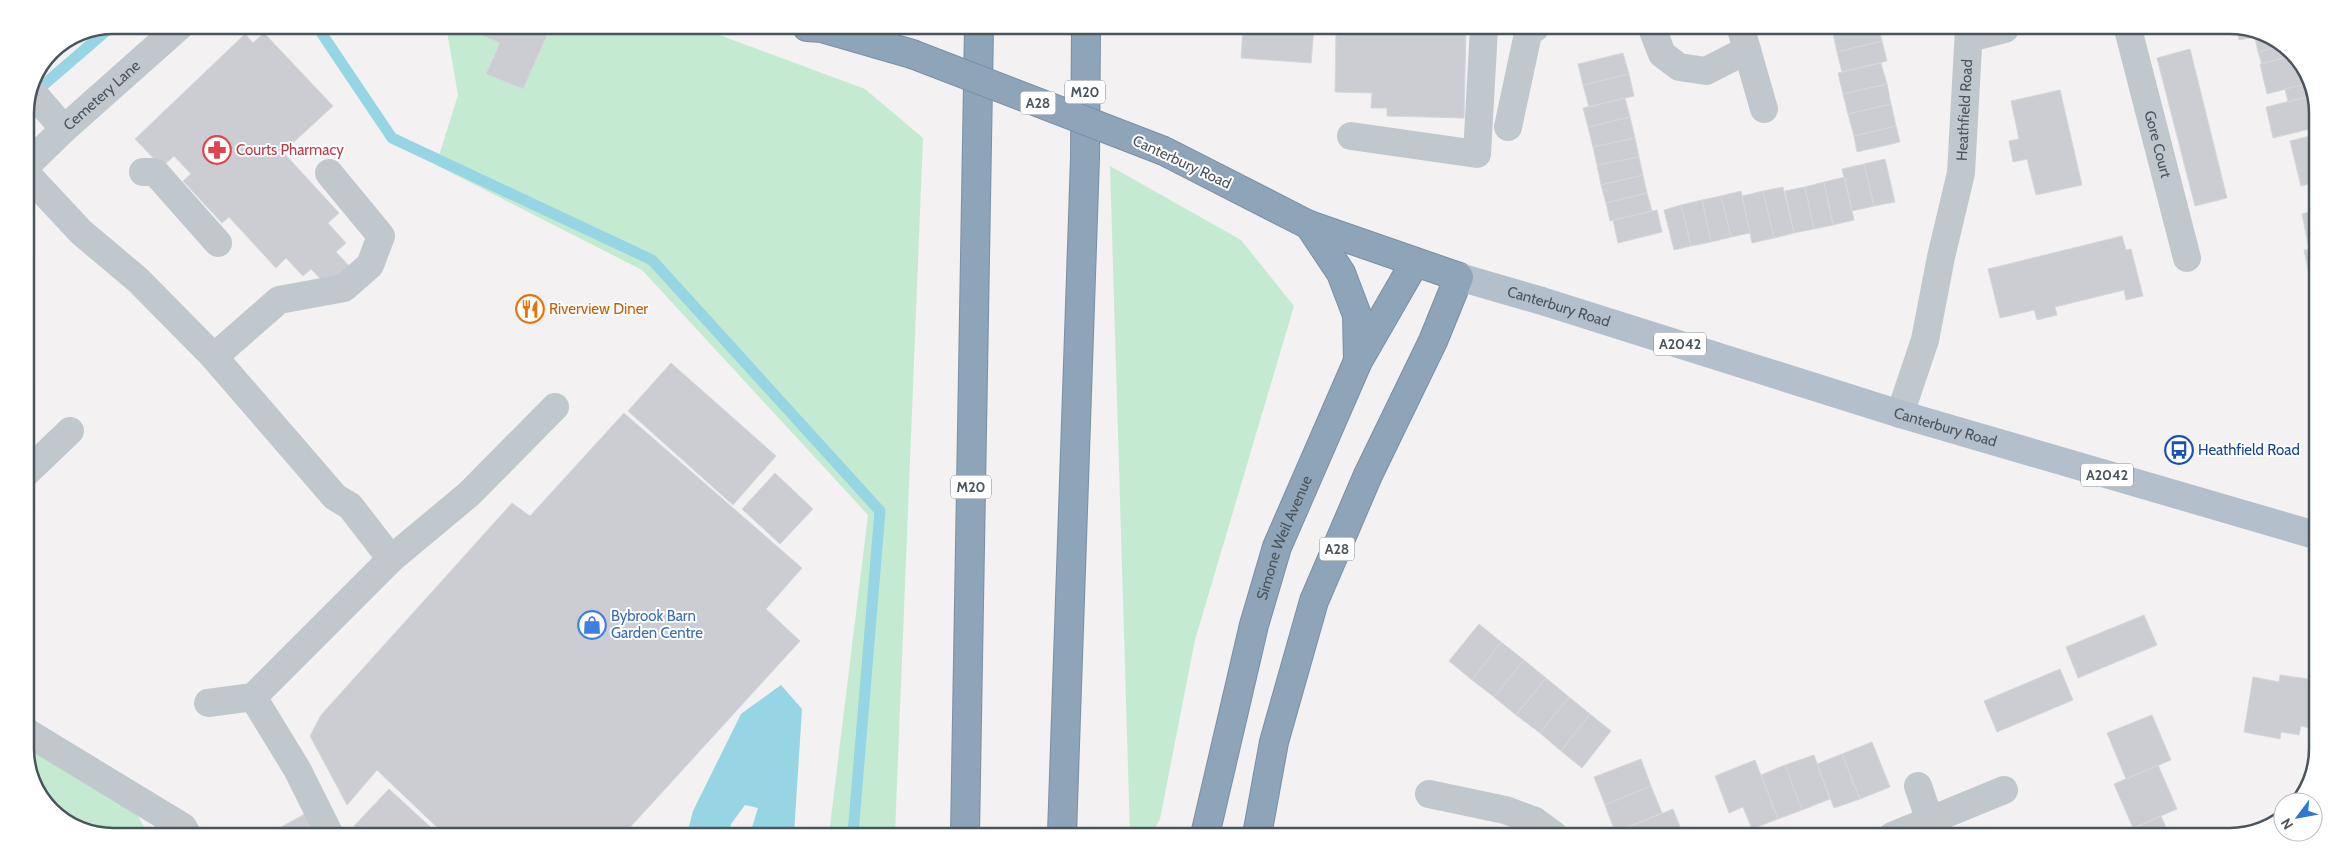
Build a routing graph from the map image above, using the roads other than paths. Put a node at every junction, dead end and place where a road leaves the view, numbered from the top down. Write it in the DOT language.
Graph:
graph roads {
  1 [pos="166,34"];
  2 [pos="841,34"];
  3 [pos="979,34"];
  4 [pos="1086,34"];
  5 [pos="1484,34"];
  6 [pos="1528,34"];
  7 [pos="1654,34"];
  8 [pos="1970,34"];
  9 [pos="2129,34"];
  10 [pos="1744,40"];
  11 [pos="1764,109"];
  12 [pos="48,110"];
  13 [pos="1508,127"];
  14 [pos="1351,136"];
  15 [pos="34,145"];
  16 [pos="143,172"];
  17 [pos="329,173"];
  18 [pos="34,182"];
  19 [pos="1309,225"];
  20 [pos="218,243"];
  21 [pos="2187,258"];
  22 [pos="1415,262"];
  23 [pos="1458,277"];
  24 [pos="214,357"];
  25 [pos="1358,361"];
  26 [pos="555,407"];
  27 [pos="1900,414"];
  28 [pos="70,432"];
  29 [pos="34,466"];
  30 [pos="2309,534"];
  31 [pos="391,560"];
  32 [pos="253,698"];
  33 [pos="208,703"];
  34 [pos="34,736"];
  35 [pos="1918,786"];
  36 [pos="2004,790"];
  37 [pos="1429,794"];
  38 [pos="1930,821"];
  39 [pos="184,828"];
  40 [pos="326,828"];
  41 [pos="965,828"];
  42 [pos="1062,828"];
  43 [pos="1206,828"];
  44 [pos="1258,828"];
  45 [pos="1544,828"];
  46 [pos="1912,828"];
  1 -- 12 [label="street, Cemetery Lane"];
  2 -- 19 [label="highway, Canterbury Road / A28, bridge"];
  3 -- 41 [label="highway, M20"];
  4 -- 42 [label="highway, M20"];
  5 -- 14 [label="street"];
  6 -- 13 [label="street"];
  7 -- 10 [label="street"];
  8 -- 27 [label="street, Heathfield Road"];
  9 -- 21 [label="street, Gore Court"];
  10 -- 11 [label="street"];
  12 -- 15 [label="street, Cemetery Lane"];
  16 -- 20 [label="street"];
  17 -- 24 [label="street"];
  18 -- 24 [label="street"];
  19 -- 22 [label="highway, Canterbury Road / A28"];
  19 -- 25 [label="highway"];
  22 -- 23 [label="highway, Canterbury Road / A28"];
  22 -- 25 [label="highway, Simone Weil Avenue"];
  23 -- 27 [label="main road, Canterbury Road / A2042"];
  23 -- 44 [label="highway, A28"];
  24 -- 31 [label="street"];
  25 -- 43 [label="highway, Simone Weil Avenue"];
  26 -- 31 [label="street"];
  27 -- 30 [label="main road, Canterbury Road / A2042"];
  28 -- 29 [label="street"];
  31 -- 32 [label="street"];
  32 -- 33 [label="street"];
  32 -- 40 [label="street"];
  34 -- 39 [label="street"];
  35 -- 38 [label="street"];
  36 -- 38 [label="street"];
  37 -- 45 [label="street"];
  38 -- 46 [label="street"];
}
